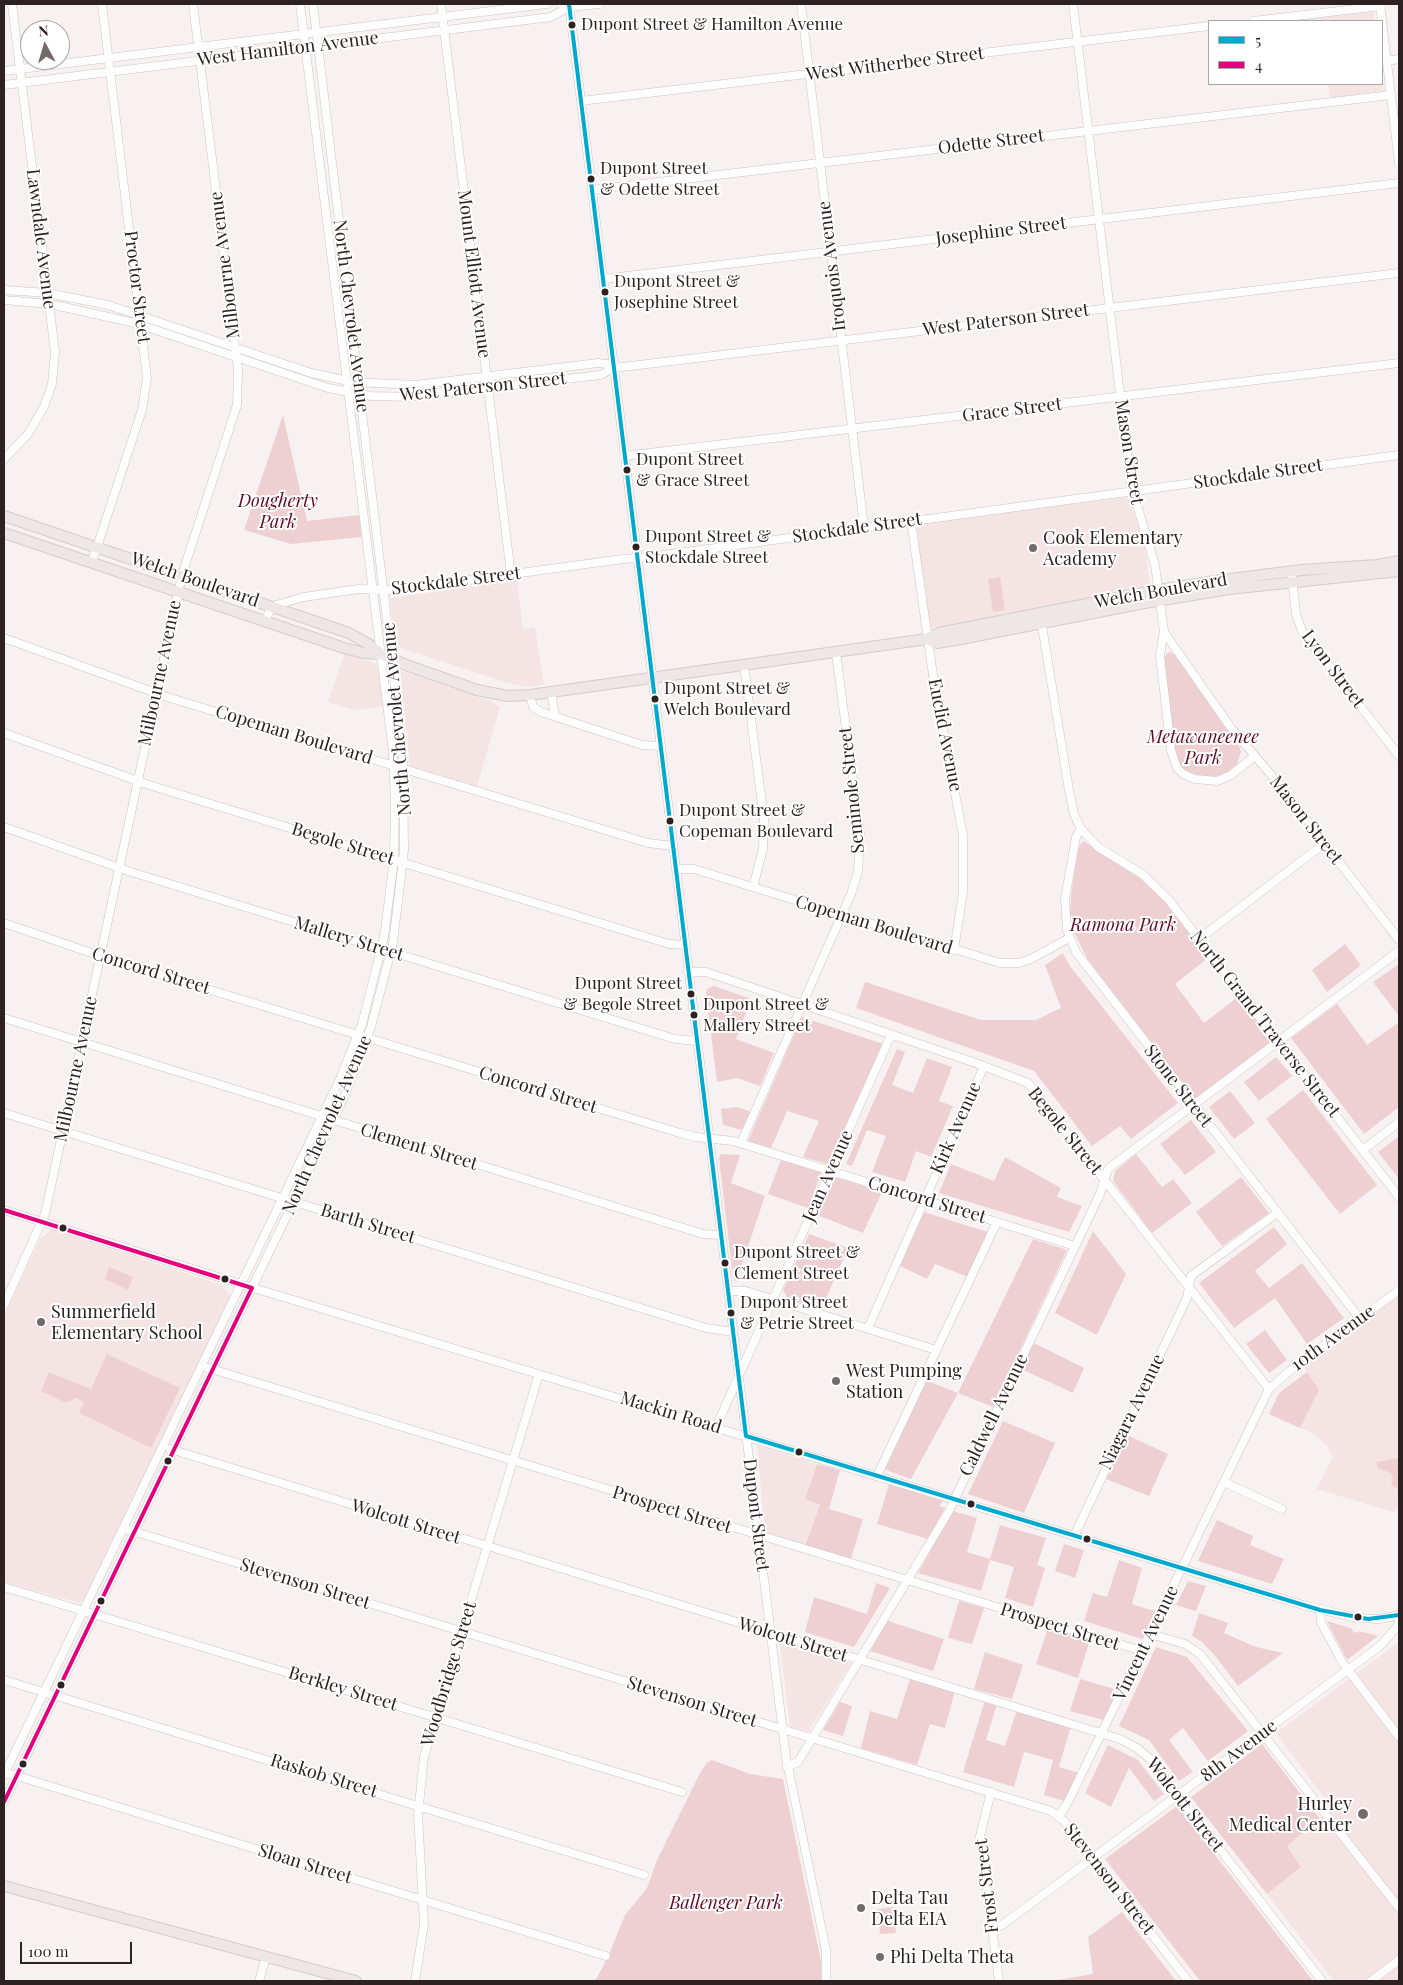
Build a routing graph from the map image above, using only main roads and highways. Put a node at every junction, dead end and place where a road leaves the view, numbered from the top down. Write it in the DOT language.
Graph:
graph roads {
  1 [pos="4,516"];
  2 [pos="4,533"];
  3 [pos="1399,561"];
  4 [pos="1399,571"];
  5 [pos="1292,576"];
  6 [pos="381,654"];
  7 [pos="4,1886"];
  8 [pos="356,1981"];
  1 -- 6 [label="main road, Welch Boulevard"];
  2 -- 6 [label="main road, Welch Boulevard"];
  3 -- 5 [label="main road, Welch Boulevard"];
  4 -- 5 [label="main road, Welch Boulevard"];
  5 -- 6 [label="main road, Welch Boulevard"];
  7 -- 8 [label="main road"];
}
